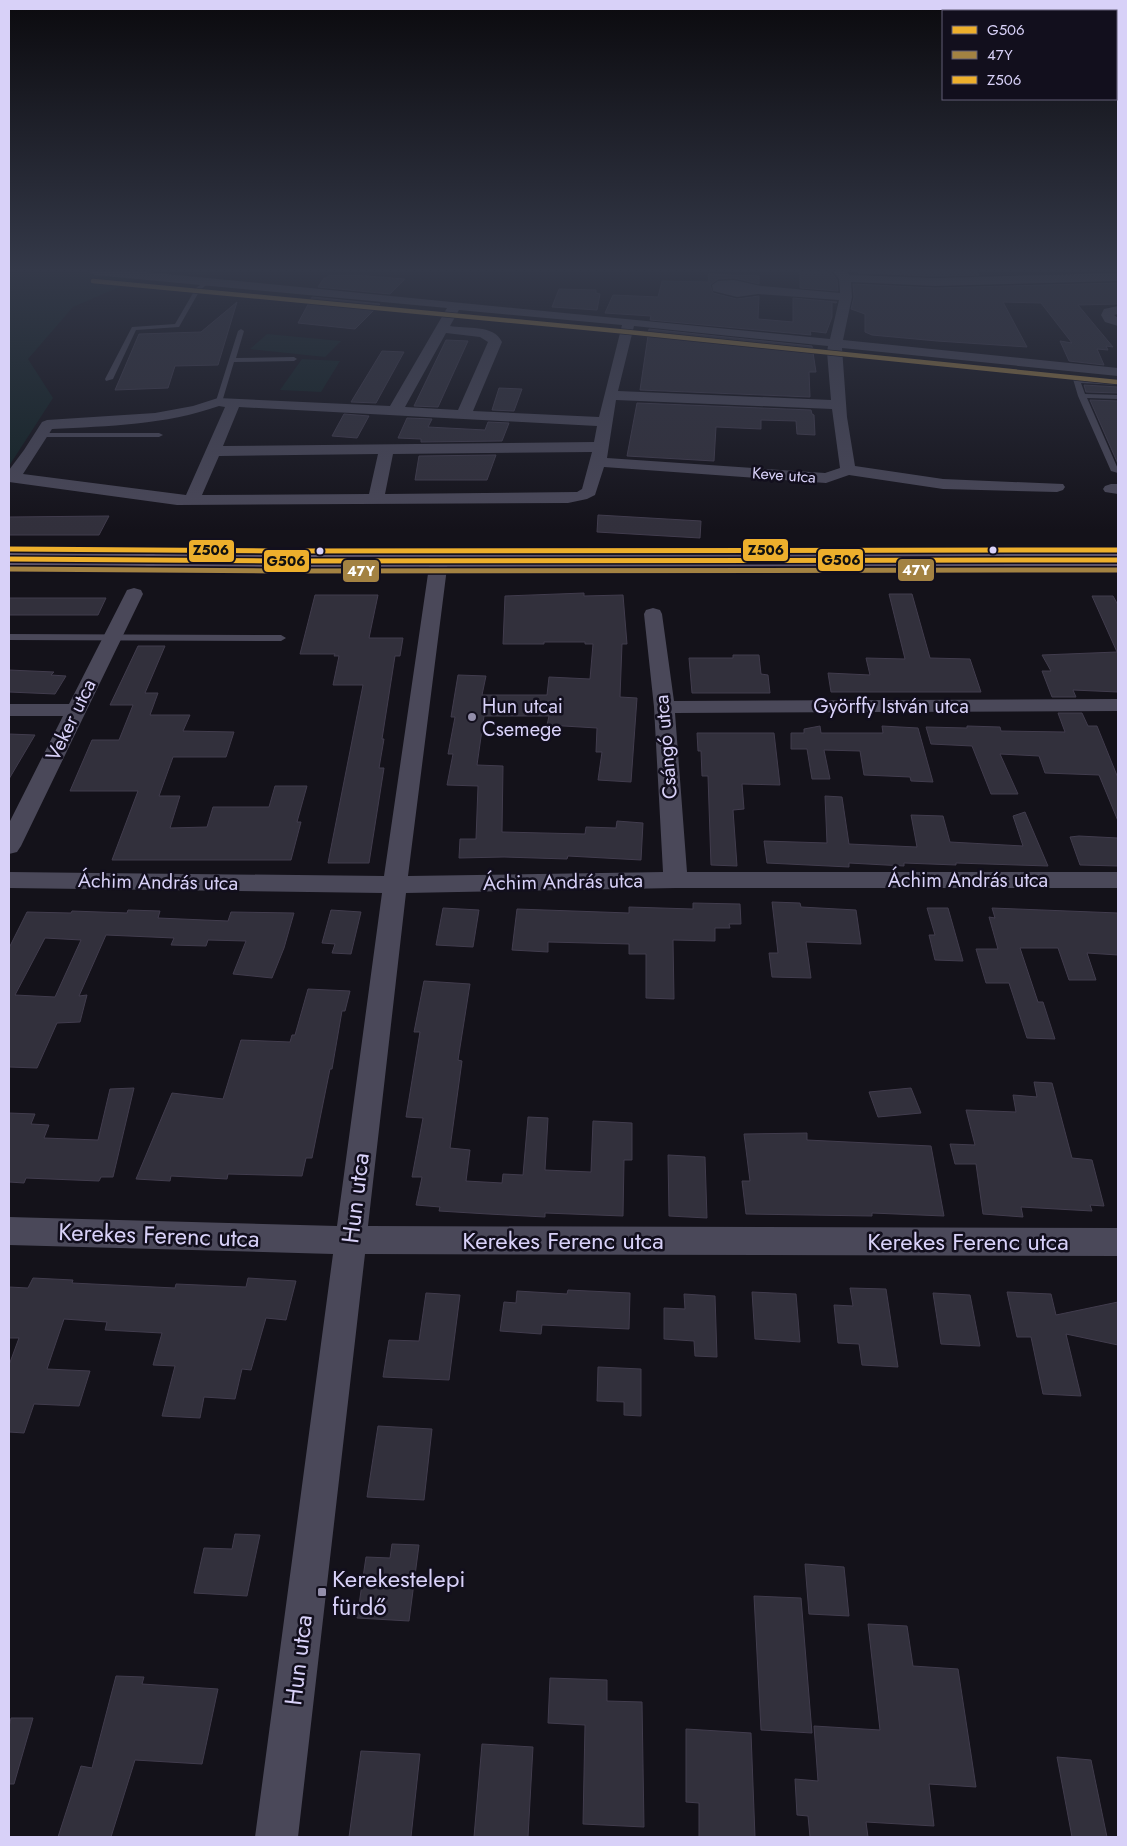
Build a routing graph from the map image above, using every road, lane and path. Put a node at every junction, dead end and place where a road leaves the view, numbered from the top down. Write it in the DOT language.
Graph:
graph roads {
  1 [pos="120,357"];
  2 [pos="232,357"];
  3 [pos="425,357"];
  4 [pos="488,357"];
  5 [pos="620,357"];
  6 [pos="834,357"];
  7 [pos="975,357"];
  8 [pos="294,359"];
  9 [pos="231,360"];
  10 [pos="1118,372"];
  11 [pos="109,379"];
  12 [pos="1118,383"];
  13 [pos="610,395"];
  14 [pos="1082,396"];
  15 [pos="1118,397"];
  16 [pos="226,402"];
  17 [pos="839,406"];
  18 [pos="395,411"];
  19 [pos="464,414"];
  20 [pos="605,422"];
  21 [pos="40,435"];
  22 [pos="159,435"];
  23 [pos="214,451"];
  24 [pos="386,451"];
  25 [pos="599,455"];
  26 [pos="848,470"];
  27 [pos="1118,471"];
  28 [pos="11,477"];
  29 [pos="1057,487"];
  30 [pos="376,499"];
  31 [pos="192,500"];
  32 [pos="9,559"];
  33 [pos="440,560"];
  34 [pos="1118,560"];
  35 [pos="134,594"];
  36 [pos="653,614"];
  37 [pos="9,637"];
  38 [pos="112,637"];
  39 [pos="281,638"];
  40 [pos="1118,705"];
  41 [pos="664,707"];
  42 [pos="9,710"];
  43 [pos="76,710"];
  44 [pos="9,846"];
  45 [pos="9,880"];
  46 [pos="676,880"];
  47 [pos="1118,880"];
  48 [pos="395,885"];
  49 [pos="9,1231"];
  50 [pos="350,1240"];
  51 [pos="1118,1242"];
  52 [pos="276,1837"];
  1 -- 11 [label="lane"];
  2 -- 9 [label="lane"];
  3 -- 18 [label="street"];
  4 -- 19 [label="street"];
  5 -- 13 [label="street"];
  6 -- 17 [label="street"];
  7 -- 10 [label="street"];
  8 -- 9 [label="lane"];
  9 -- 16 [label="lane"];
  12 -- 14 [label="lane"];
  13 -- 17 [label="street"];
  13 -- 20 [label="street"];
  14 -- 15 [label="lane"];
  14 -- 27 [label="lane"];
  16 -- 18 [label="street"];
  16 -- 21 [label="street"];
  16 -- 23 [label="street"];
  17 -- 26 [label="street"];
  18 -- 19 [label="street"];
  19 -- 20 [label="street"];
  20 -- 25 [label="street"];
  21 -- 22 [label="lane"];
  21 -- 28 [label="street"];
  23 -- 24 [label="street, Keve utca"];
  23 -- 31 [label="street"];
  24 -- 25 [label="street, Keve utca"];
  24 -- 30 [label="street"];
  25 -- 26 [label="street, Keve utca"];
  25 -- 30 [label="street"];
  26 -- 29 [label="street, Keve utca"];
  28 -- 31 [label="street"];
  30 -- 31 [label="street"];
  32 -- 33 [label="main road"];
  33 -- 34 [label="main road"];
  33 -- 48 [label="street, Hun utca"];
  35 -- 38 [label="street, Veker utca"];
  36 -- 41 [label="street, Csángó utca"];
  37 -- 38 [label="lane"];
  38 -- 39 [label="lane"];
  38 -- 43 [label="street, Veker utca"];
  40 -- 41 [label="street, Györffy István utca"];
  41 -- 46 [label="street, Csángó utca"];
  42 -- 43 [label="street"];
  43 -- 44 [label="street, Veker utca"];
  45 -- 48 [label="street, Áchim András utca"];
  46 -- 47 [label="street, Áchim András utca"];
  46 -- 48 [label="street, Áchim András utca"];
  48 -- 50 [label="street, Hun utca"];
  49 -- 50 [label="street, Kerekes Ferenc utca"];
  50 -- 51 [label="street, Kerekes Ferenc utca"];
  50 -- 52 [label="street, Hun utca"];
}
